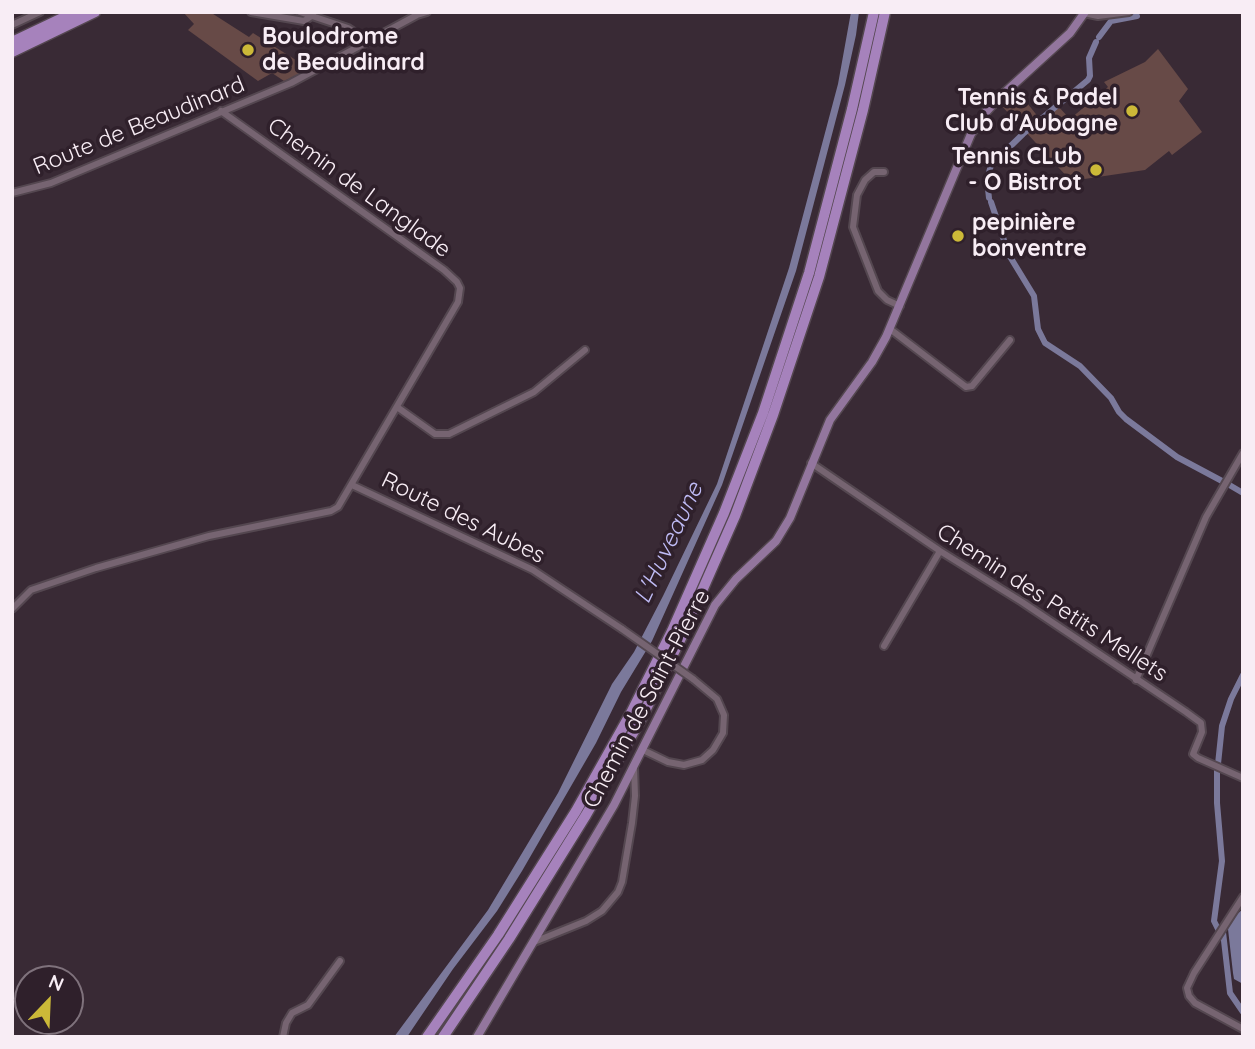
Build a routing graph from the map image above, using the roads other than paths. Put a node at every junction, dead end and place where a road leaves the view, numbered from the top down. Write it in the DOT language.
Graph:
graph roads {
  1 [pos="40,12"];
  2 [pos="75,12"];
  3 [pos="95,12"];
  4 [pos="251,12"];
  5 [pos="300,12"];
  6 [pos="428,12"];
  7 [pos="874,12"];
  8 [pos="885,12"];
  9 [pos="1129,12"];
  10 [pos="1084,13"];
  11 [pos="313,15"];
  12 [pos="12,25"];
  13 [pos="12,43"];
  14 [pos="365,43"];
  15 [pos="12,52"];
  16 [pos="221,111"];
  17 [pos="884,172"];
  18 [pos="12,193"];
  19 [pos="900,306"];
  20 [pos="890,329"];
  21 [pos="1010,340"];
  22 [pos="585,350"];
  23 [pos="397,407"];
  24 [pos="1243,453"];
  25 [pos="811,463"];
  26 [pos="352,485"];
  27 [pos="940,551"];
  28 [pos="12,609"];
  29 [pos="884,646"];
  30 [pos="1136,680"];
  31 [pos="643,750"];
  32 [pos="634,766"];
  33 [pos="1243,778"];
  34 [pos="1243,897"];
  35 [pos="534,942"];
  36 [pos="340,961"];
  37 [pos="1243,1029"];
  38 [pos="283,1037"];
  39 [pos="427,1037"];
  40 [pos="441,1037"];
  41 [pos="478,1037"];
  1 -- 12 [label="street"];
  2 -- 13 [label="highway"];
  3 -- 15 [label="highway"];
  4 -- 11 [label="street"];
  5 -- 11 [label="street"];
  6 -- 14 [label="street, Route de Beaudinard"];
  7 -- 39 [label="highway"];
  8 -- 40 [label="highway"];
  9 -- 10 [label="street"];
  10 -- 19 [label="main road, Chemin de Saint-Pierre"];
  11 -- 14 [label="street"];
  14 -- 16 [label="street, Route de Beaudinard"];
  16 -- 18 [label="street, Route de Beaudinard"];
  16 -- 23 [label="street, Chemin de Langlade"];
  17 -- 19 [label="street"];
  19 -- 20 [label="main road, Chemin de Saint-Pierre"];
  20 -- 21 [label="street"];
  20 -- 25 [label="main road, Chemin de Saint-Pierre"];
  22 -- 23 [label="street"];
  23 -- 26 [label="street, Chemin de Langlade"];
  24 -- 30 [label="street"];
  25 -- 27 [label="street, Chemin des Petits Mellets"];
  25 -- 31 [label="main road, Chemin de Saint-Pierre"];
  26 -- 28 [label="street, Route des Aubes"];
  26 -- 31 [label="street, Route des Aubes, bridge"];
  27 -- 29 [label="street"];
  27 -- 30 [label="street, Chemin des Petits Mellets"];
  30 -- 33 [label="street, Chemin des Petits Mellets"];
  31 -- 32 [label="main road, Chemin de Saint-Pierre"];
  32 -- 35 [label="main road, Chemin de Saint-Pierre"];
  32 -- 35 [label="street"];
  34 -- 37 [label="street"];
  35 -- 41 [label="main road, Chemin de Saint-Pierre"];
  36 -- 38 [label="street"];
}
